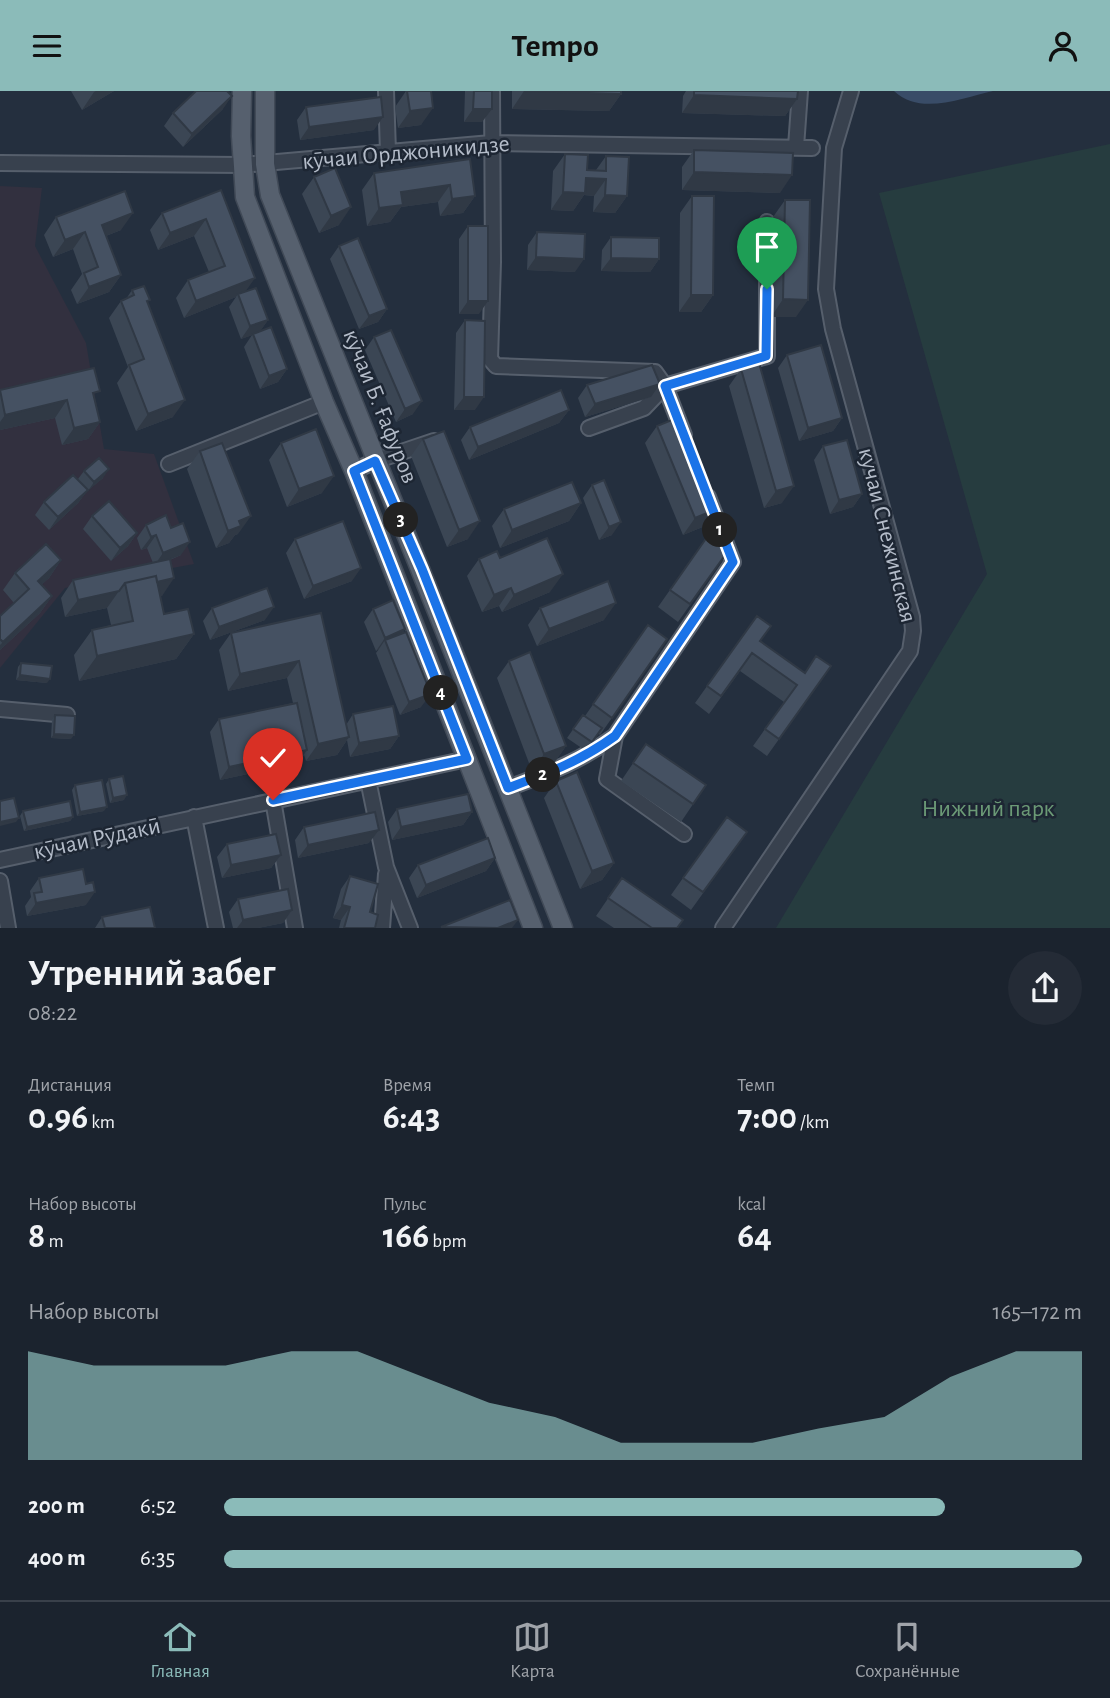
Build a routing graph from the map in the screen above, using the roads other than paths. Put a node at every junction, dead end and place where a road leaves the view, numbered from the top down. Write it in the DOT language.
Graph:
graph roads {
  1 [pos="242,91"];
  2 [pos="265,91"];
  3 [pos="386,91"];
  4 [pos="492,91"];
  5 [pos="800,91"];
  6 [pos="851,91"];
  7 [pos="491,143"];
  8 [pos="796,148"];
  9 [pos="813,148"];
  10 [pos="388,152"];
  11 [pos="0,163"];
  12 [pos="265,164"];
  13 [pos="242,165"];
  14 [pos="767,222"];
  15 [pos="665,386"];
  16 [pos="324,402"];
  17 [pos="589,428"];
  18 [pos="691,451"];
  19 [pos="443,452"];
  20 [pos="375,461"];
  21 [pos="169,464"];
  22 [pos="354,471"];
  23 [pos="701,478"];
  24 [pos="0,709"];
  25 [pos="67,715"];
  26 [pos="615,736"];
  27 [pos="467,759"];
  28 [pos="368,780"];
  29 [pos="508,788"];
  30 [pos="273,800"];
  31 [pos="194,817"];
  32 [pos="684,834"];
  33 [pos="0,860"];
  34 [pos="386,867"];
  35 [pos="0,881"];
  36 [pos="8,928"];
  37 [pos="216,928"];
  38 [pos="295,928"];
  39 [pos="382,928"];
  40 [pos="410,928"];
  41 [pos="533,928"];
  42 [pos="563,928"];
  43 [pos="723,928"];
  1 -- 13 [label="main road, кӯчаи Б. Ғафуров"];
  2 -- 12 [label="main road, кӯчаи Б. Ғафуров"];
  3 -- 10 [label="street"];
  4 -- 7 [label="street"];
  5 -- 8 [label="street"];
  6 -- 43 [label="street, кучаи Снежинская"];
  7 -- 8 [label="street, кӯчаи Орджоникидзе"];
  7 -- 10 [label="street, кӯчаи Орджоникидзе"];
  7 -- 15 [label="street"];
  8 -- 9 [label="street, кӯчаи Орджоникидзе"];
  10 -- 12 [label="street, кӯчаи Орджоникидзе"];
  11 -- 13 [label="street, кӯчаи Орджоникидзе"];
  12 -- 13 [label="street, кӯчаи Орджоникидзе"];
  12 -- 20 [label="main road, кӯчаи Б. Ғафуров"];
  13 -- 16 [label="main road, кӯчаи Б. Ғафуров"];
  14 -- 15 [label="street"];
  15 -- 17 [label="street"];
  15 -- 18 [label="street"];
  16 -- 21 [label="street"];
  16 -- 22 [label="main road, кӯчаи Б. Ғафуров"];
  19 -- 20 [label="street"];
  20 -- 22 [label="street"];
  20 -- 29 [label="main road, кӯчаи Б. Ғафуров"];
  22 -- 27 [label="main road, кӯчаи Б. Ғафуров"];
  23 -- 26 [label="street"];
  24 -- 25 [label="street"];
  26 -- 29 [label="street"];
  26 -- 32 [label="street"];
  27 -- 28 [label="street, кӯчаи Рӯдакӣ"];
  27 -- 41 [label="main road, кӯчаи Б. Ғафуров"];
  28 -- 30 [label="street, кӯчаи Рӯдакӣ"];
  28 -- 34 [label="street"];
  29 -- 42 [label="main road, кӯчаи Б. Ғафуров"];
  30 -- 31 [label="street, кӯчаи Рӯдакӣ"];
  30 -- 38 [label="street"];
  31 -- 33 [label="street, кӯчаи Рӯдакӣ"];
  31 -- 37 [label="street, кӯчаи Рӯдакӣ"];
  34 -- 39 [label="street"];
  34 -- 40 [label="street"];
  35 -- 36 [label="street"];
}
